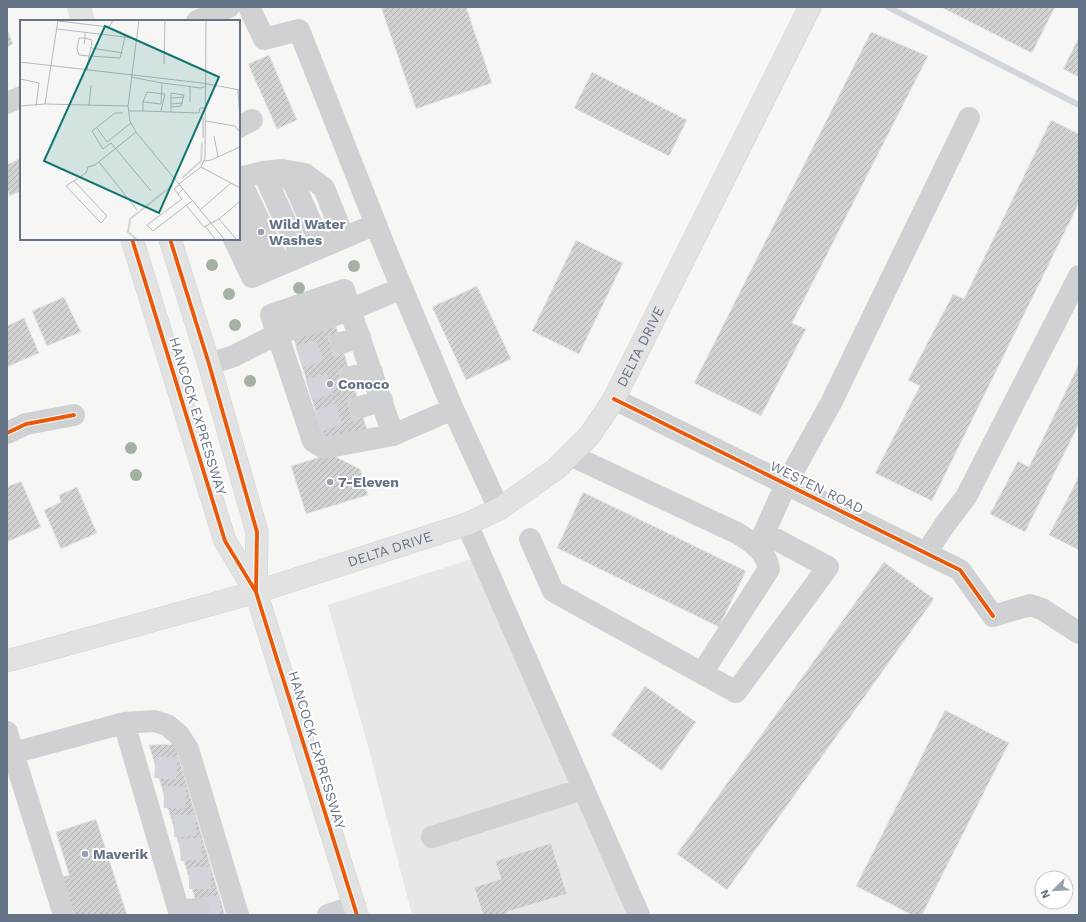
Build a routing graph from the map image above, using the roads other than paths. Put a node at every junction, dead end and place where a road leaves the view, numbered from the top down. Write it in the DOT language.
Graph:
graph roads {
  1 [pos="79,7"];
  2 [pos="229,7"];
  3 [pos="250,7"];
  4 [pos="810,7"];
  5 [pos="83,20"];
  6 [pos="199,20"];
  7 [pos="20,97"];
  8 [pos="7,103"];
  9 [pos="969,118"];
  10 [pos="272,171"];
  11 [pos="357,176"];
  12 [pos="240,178"];
  13 [pos="240,181"];
  14 [pos="324,188"];
  15 [pos="240,219"];
  16 [pos="376,224"];
  17 [pos="344,238"];
  18 [pos="132,240"];
  19 [pos="170,240"];
  20 [pos="234,240"];
  21 [pos="322,247"];
  22 [pos="300,256"];
  23 [pos="272,268"];
  24 [pos="1079,276"];
  25 [pos="402,288"];
  26 [pos="350,310"];
  27 [pos="278,334"];
  28 [pos="209,364"];
  29 [pos="372,372"];
  30 [pos="351,377"];
  31 [pos="614,399"];
  32 [pos="382,400"];
  33 [pos="361,408"];
  34 [pos="453,409"];
  35 [pos="74,415"];
  36 [pos="7,433"];
  37 [pos="393,435"];
  38 [pos="570,455"];
  39 [pos="786,484"];
  40 [pos="499,509"];
  41 [pos="467,524"];
  42 [pos="530,539"];
  43 [pos="926,553"];
  44 [pos="256,592"];
  45 [pos="1079,633"];
  46 [pos="7,661"];
  47 [pos="702,673"];
  48 [pos="124,723"];
  49 [pos="7,732"];
  50 [pos="13,753"];
  51 [pos="583,789"];
  52 [pos="432,837"];
  53 [pos="232,909"];
  54 [pos="356,910"];
  55 [pos="186,912"];
  56 [pos="64,915"];
  57 [pos="328,915"];
  58 [pos="639,915"];
  1 -- 5 [label="main road"];
  2 -- 6 [label="street"];
  3 -- 11 [label="street"];
  4 -- 31 [label="main road, DELTA DRIVE"];
  7 -- 8 [label="street"];
  9 -- 39 [label="street"];
  10 -- 12 [label="street"];
  10 -- 14 [label="street"];
  10 -- 21 [label="street"];
  10 -- 22 [label="street"];
  11 -- 14 [label="street"];
  11 -- 16 [label="street"];
  13 -- 23 [label="street"];
  14 -- 17 [label="street"];
  15 -- 23 [label="street"];
  16 -- 17 [label="street"];
  16 -- 25 [label="street"];
  17 -- 21 [label="street"];
  18 -- 44 [label="main road, HANCOCK EXPRESSWAY"];
  19 -- 28 [label="main road, HANCOCK EXPRESSWAY"];
  20 -- 23 [label="street"];
  21 -- 22 [label="street"];
  22 -- 23 [label="street"];
  24 -- 43 [label="street"];
  25 -- 26 [label="street"];
  25 -- 34 [label="street"];
  26 -- 27 [label="street"];
  26 -- 29 [label="street"];
  27 -- 28 [label="street"];
  27 -- 37 [label="street"];
  28 -- 44 [label="main road, HANCOCK EXPRESSWAY"];
  29 -- 30 [label="street"];
  29 -- 32 [label="street"];
  31 -- 38 [label="main road, DELTA DRIVE"];
  31 -- 39 [label="street, WESTEN ROAD"];
  32 -- 33 [label="street"];
  32 -- 37 [label="street"];
  34 -- 37 [label="street"];
  34 -- 40 [label="street"];
  35 -- 36 [label="street"];
  38 -- 40 [label="main road, DELTA DRIVE"];
  38 -- 47 [label="street"];
  39 -- 43 [label="street, WESTEN ROAD"];
  39 -- 47 [label="street"];
  40 -- 41 [label="main road, DELTA DRIVE"];
  41 -- 44 [label="main road, DELTA DRIVE"];
  41 -- 51 [label="street"];
  42 -- 47 [label="street"];
  43 -- 45 [label="street, WESTEN ROAD"];
  44 -- 46 [label="main road, DELTA DRIVE"];
  44 -- 54 [label="main road, HANCOCK EXPRESSWAY"];
  48 -- 50 [label="street"];
  48 -- 53 [label="street"];
  48 -- 55 [label="street"];
  49 -- 50 [label="street"];
  50 -- 56 [label="street"];
  51 -- 52 [label="street"];
  51 -- 58 [label="street"];
  54 -- 57 [label="street"];
}
